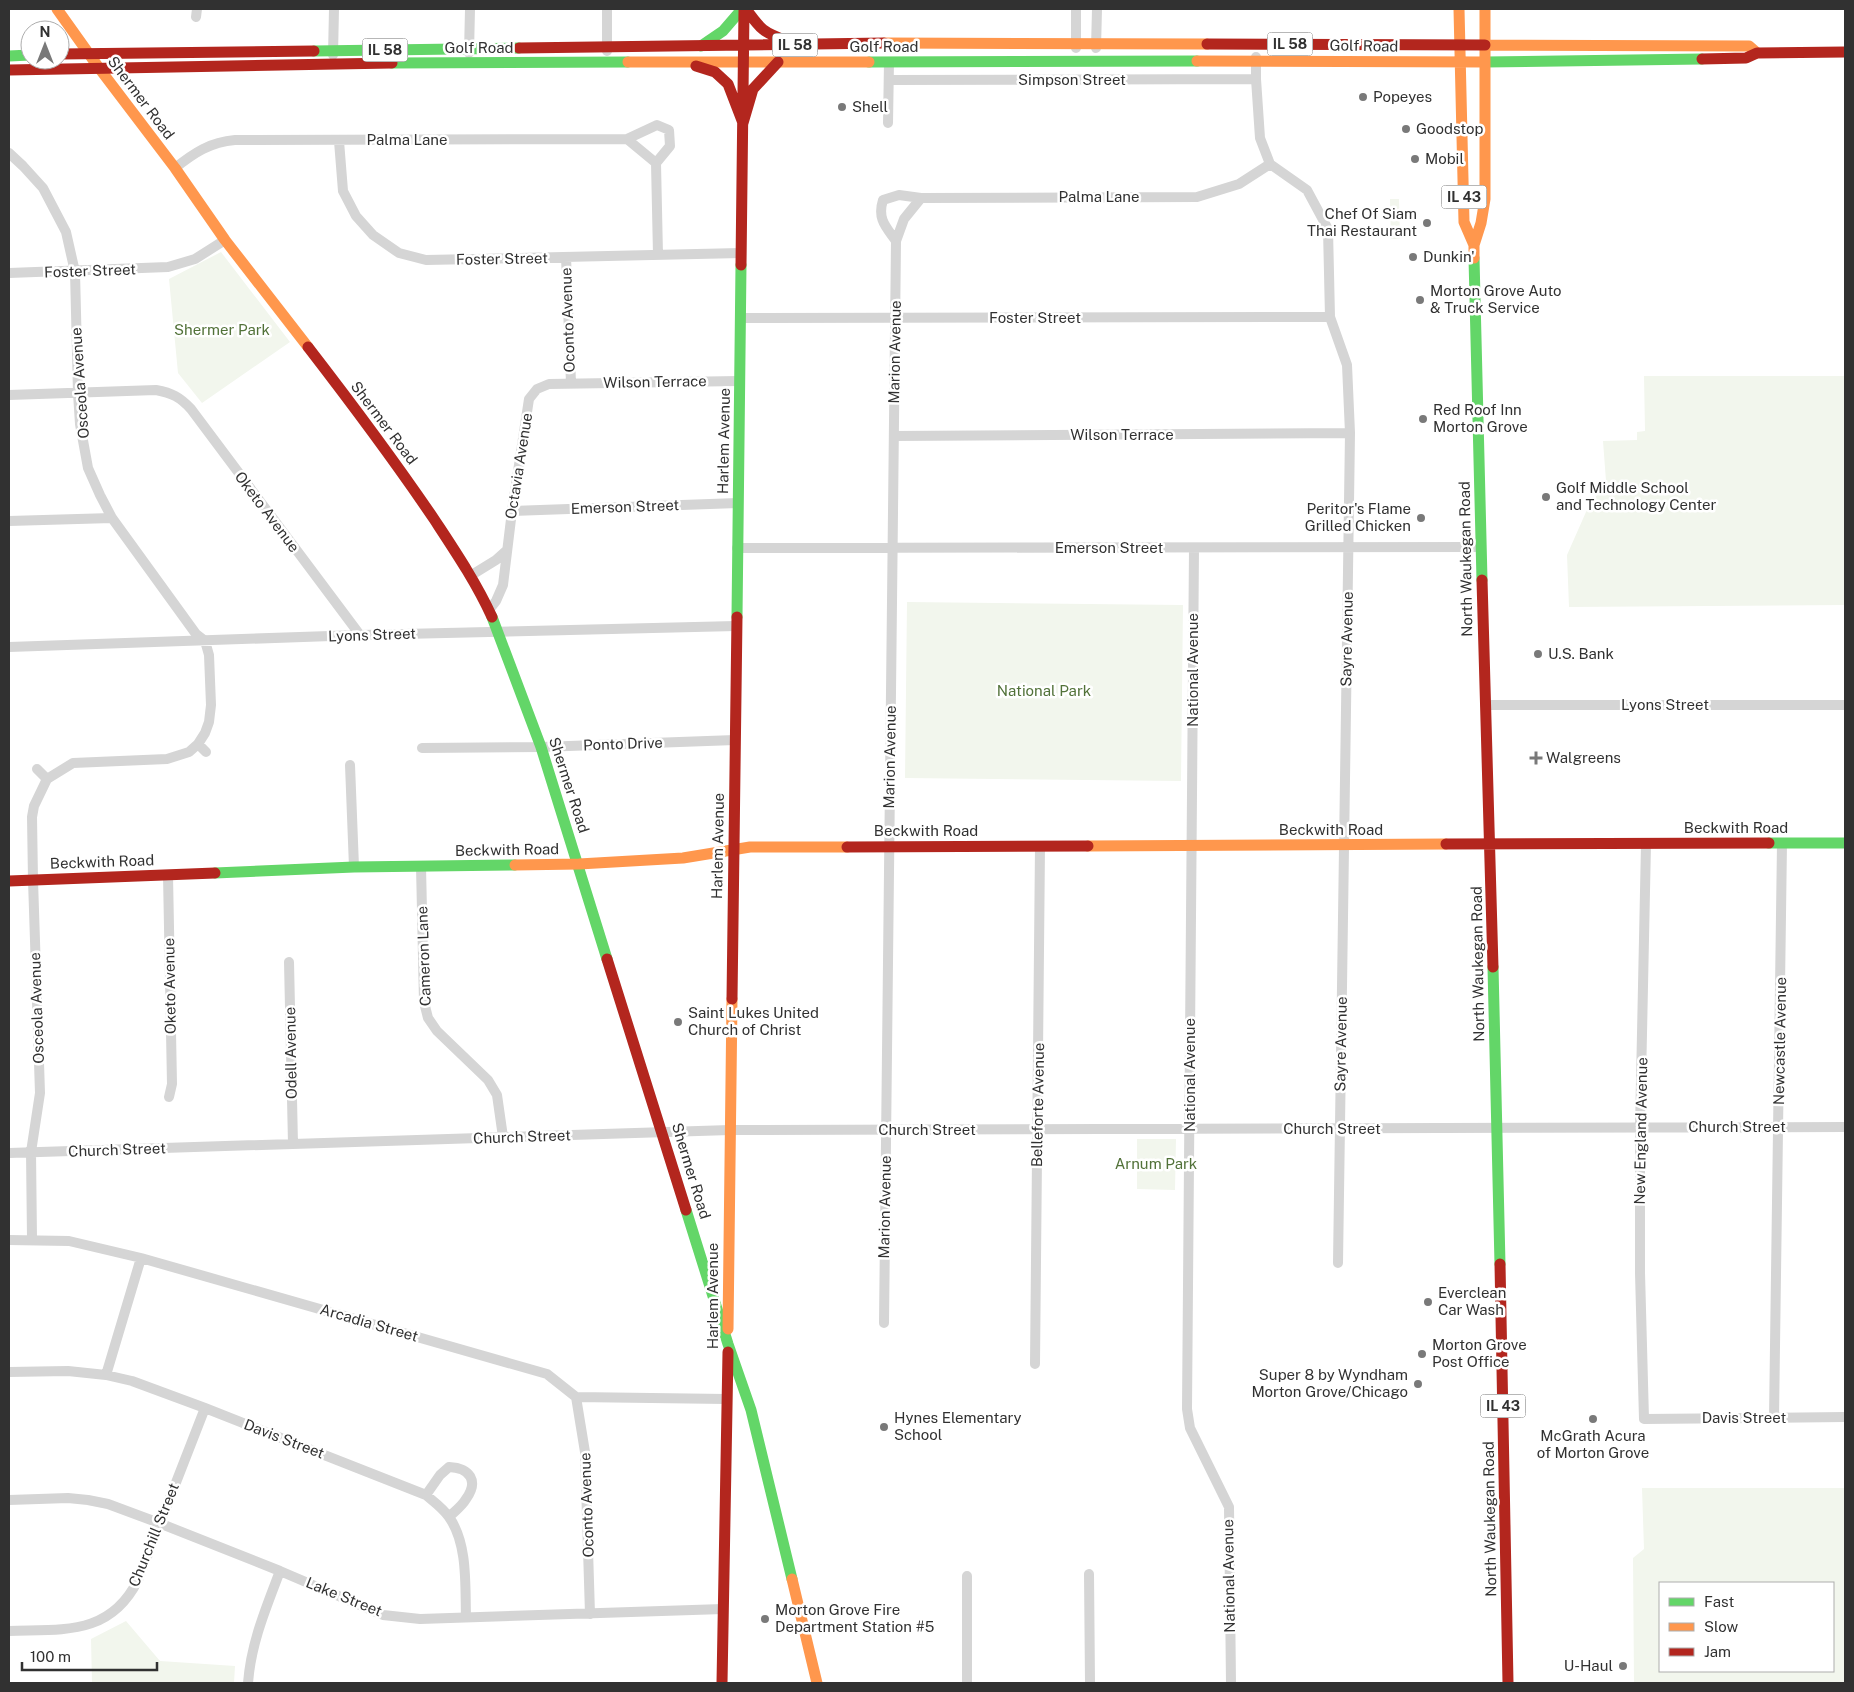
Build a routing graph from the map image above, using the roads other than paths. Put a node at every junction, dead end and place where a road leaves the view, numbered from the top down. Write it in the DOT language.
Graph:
graph roads {
  1 [pos="57,9"];
  2 [pos="334,9"];
  3 [pos="470,9"];
  4 [pos="607,9"];
  5 [pos="744,9"];
  6 [pos="1076,9"];
  7 [pos="1096,9"];
  8 [pos="1458,9"];
  9 [pos="1484,9"];
  10 [pos="1096,43"];
  11 [pos="1076,44"];
  12 [pos="1256,44"];
  13 [pos="801,45"];
  14 [pos="1459,45"];
  15 [pos="1484,45"];
  16 [pos="701,46"];
  17 [pos="744,46"];
  18 [pos="607,47"];
  19 [pos="470,49"];
  20 [pos="334,50"];
  21 [pos="1845,52"];
  22 [pos="88,53"];
  23 [pos="1757,53"];
  24 [pos="70,54"];
  25 [pos="1076,60"];
  26 [pos="1096,60"];
  27 [pos="1256,60"];
  28 [pos="606,62"];
  29 [pos="685,62"];
  30 [pos="744,62"];
  31 [pos="778,62"];
  32 [pos="889,62"];
  33 [pos="1460,62"];
  34 [pos="1485,62"];
  35 [pos="333,63"];
  36 [pos="469,64"];
  37 [pos="99,68"];
  38 [pos="9,70"];
  39 [pos="1256,79"];
  40 [pos="889,80"];
  41 [pos="743,123"];
  42 [pos="888,123"];
  43 [pos="627,139"];
  44 [pos="339,141"];
  45 [pos="9,153"];
  46 [pos="656,163"];
  47 [pos="1270,164"];
  48 [pos="175,168"];
  49 [pos="921,198"];
  50 [pos="225,240"];
  51 [pos="896,242"];
  52 [pos="1474,245"];
  53 [pos="741,254"];
  54 [pos="658,255"];
  55 [pos="566,257"];
  56 [pos="75,272"];
  57 [pos="9,274"];
  58 [pos="1330,316"];
  59 [pos="740,318"];
  60 [pos="895,319"];
  61 [pos="739,381"];
  62 [pos="571,383"];
  63 [pos="78,393"];
  64 [pos="9,395"];
  65 [pos="1350,433"];
  66 [pos="894,436"];
  67 [pos="738,503"];
  68 [pos="512,511"];
  69 [pos="112,518"];
  70 [pos="9,521"];
  71 [pos="1348,547"];
  72 [pos="1481,547"];
  73 [pos="737,548"];
  74 [pos="893,548"];
  75 [pos="1194,548"];
  76 [pos="506,551"];
  77 [pos="470,576"];
  78 [pos="489,610"];
  79 [pos="736,626"];
  80 [pos="499,632"];
  81 [pos="360,635"];
  82 [pos="205,641"];
  83 [pos="9,647"];
  84 [pos="1845,705"];
  85 [pos="1486,706"];
  86 [pos="735,740"];
  87 [pos="198,744"];
  88 [pos="541,747"];
  89 [pos="422,748"];
  90 [pos="206,752"];
  91 [pos="350,765"];
  92 [pos="37,768"];
  93 [pos="47,779"];
  94 [pos="1782,843"];
  95 [pos="1845,843"];
  96 [pos="1490,844"];
  97 [pos="1646,844"];
  98 [pos="1192,845"];
  99 [pos="1344,845"];
  100 [pos="889,846"];
  101 [pos="1040,846"];
  102 [pos="733,850"];
  103 [pos="579,864"];
  104 [pos="421,866"];
  105 [pos="354,867"];
  106 [pos="168,875"];
  107 [pos="33,880"];
  108 [pos="9,881"];
  109 [pos="289,962"];
  110 [pos="169,1097"];
  111 [pos="1778,1127"];
  112 [pos="1845,1127"];
  113 [pos="1498,1128"];
  114 [pos="1640,1128"];
  115 [pos="1189,1129"];
  116 [pos="1340,1129"];
  117 [pos="730,1130"];
  118 [pos="886,1130"];
  119 [pos="1038,1130"];
  120 [pos="663,1132"];
  121 [pos="503,1138"];
  122 [pos="293,1144"];
  123 [pos="31,1152"];
  124 [pos="9,1153"];
  125 [pos="32,1239"];
  126 [pos="9,1240"];
  127 [pos="141,1258"];
  128 [pos="1338,1263"];
  129 [pos="884,1323"];
  130 [pos="728,1344"];
  131 [pos="1036,1364"];
  132 [pos="9,1372"];
  133 [pos="106,1375"];
  134 [pos="576,1397"];
  135 [pos="726,1399"];
  136 [pos="205,1408"];
  137 [pos="1774,1418"];
  138 [pos="1845,1418"];
  139 [pos="1644,1419"];
  140 [pos="426,1495"];
  141 [pos="9,1500"];
  142 [pos="449,1517"];
  143 [pos="159,1522"];
  144 [pos="280,1571"];
  145 [pos="1089,1574"];
  146 [pos="967,1576"];
  147 [pos="723,1609"];
  148 [pos="590,1614"];
  149 [pos="466,1617"];
  150 [pos="9,1631"];
  151 [pos="248,1683"];
  152 [pos="722,1683"];
  153 [pos="817,1683"];
  154 [pos="968,1683"];
  155 [pos="1090,1683"];
  156 [pos="1230,1683"];
  157 [pos="1508,1683"];
  1 -- 22 [label="main road, Shermer Road"];
  2 -- 20 [label="street"];
  3 -- 19 [label="street"];
  4 -- 18 [label="street"];
  5 -- 13 [label="main road"];
  5 -- 16 [label="main road"];
  5 -- 17 [label="main road, Harlem Avenue"];
  6 -- 11 [label="street"];
  7 -- 10 [label="street"];
  8 -- 14 [label="main road, IL 43"];
  9 -- 15 [label="main road, IL 43"];
  10 -- 11 [label="main road, Golf Road / IL 58"];
  10 -- 12 [label="main road, Golf Road / IL 58"];
  10 -- 26 [label="street"];
  11 -- 13 [label="main road, Golf Road / IL 58"];
  11 -- 25 [label="street"];
  12 -- 14 [label="main road, Golf Road / IL 58"];
  12 -- 27 [label="street"];
  13 -- 17 [label="main road, Golf Road / IL 58"];
  14 -- 15 [label="main road, Golf Road / IL 58"];
  14 -- 33 [label="main road, IL 43"];
  15 -- 23 [label="main road, Golf Road"];
  15 -- 34 [label="main road, IL 43"];
  16 -- 17 [label="main road, Golf Road / IL 58"];
  16 -- 18 [label="main road, Golf Road / IL 58"];
  17 -- 30 [label="main road, Harlem Avenue"];
  18 -- 19 [label="main road, Golf Road / IL 58"];
  18 -- 28 [label="street"];
  19 -- 20 [label="main road, Golf Road / IL 58"];
  19 -- 36 [label="street"];
  20 -- 22 [label="main road, Golf Road / IL 58"];
  20 -- 35 [label="street"];
  21 -- 23 [label="main road, Golf Road"];
  22 -- 24 [label="main road, Golf Road / IL 58"];
  22 -- 37 [label="main road, Shermer Road"];
  23 -- 34 [label="main road, Golf Road"];
  25 -- 26 [label="main road, Golf Road / IL 58"];
  25 -- 32 [label="main road, Golf Road / IL 58"];
  26 -- 27 [label="main road, Golf Road / IL 58"];
  27 -- 33 [label="main road, Golf Road / IL 58"];
  27 -- 39 [label="street"];
  28 -- 29 [label="main road, Golf Road / IL 58"];
  28 -- 36 [label="main road, Golf Road / IL 58"];
  29 -- 30 [label="main road, Golf Road / IL 58"];
  29 -- 41 [label="main road"];
  30 -- 31 [label="main road, Golf Road / IL 58"];
  30 -- 41 [label="main road, Harlem Avenue"];
  31 -- 32 [label="main road, Golf Road / IL 58"];
  31 -- 41 [label="main road"];
  32 -- 40 [label="street"];
  33 -- 34 [label="main road, Golf Road"];
  33 -- 52 [label="main road, North Waukegan Road / IL 43"];
  34 -- 52 [label="main road, North Waukegan Road / IL 43"];
  35 -- 36 [label="main road, Golf Road / IL 58"];
  35 -- 37 [label="main road, Golf Road / IL 58"];
  37 -- 38 [label="main road, Golf Road / IL 58"];
  37 -- 48 [label="main road, Shermer Road"];
  39 -- 40 [label="street, Simpson Street"];
  39 -- 47 [label="street"];
  40 -- 42 [label="street"];
  41 -- 53 [label="main road, Harlem Avenue"];
  43 -- 44 [label="street, Palma Lane"];
  43 -- 46 [label="street"];
  43 -- 46 [label="street"];
  44 -- 48 [label="street, Palma Lane"];
  44 -- 55 [label="street, Foster Street"];
  45 -- 56 [label="street, Osceola Avenue"];
  46 -- 54 [label="street"];
  47 -- 49 [label="street, Palma Lane"];
  47 -- 58 [label="street, Sayre Avenue"];
  48 -- 50 [label="main road, Shermer Road"];
  49 -- 51 [label="street, Marion Avenue"];
  49 -- 51 [label="street, Palma Lane"];
  50 -- 56 [label="street, Foster Street"];
  50 -- 77 [label="main road, Shermer Road"];
  51 -- 60 [label="street, Marion Avenue"];
  52 -- 72 [label="main road, North Waukegan Road / IL 43"];
  53 -- 54 [label="street, Foster Street"];
  53 -- 59 [label="main road, Harlem Avenue"];
  54 -- 55 [label="street, Foster Street"];
  55 -- 62 [label="street, Oconto Avenue"];
  56 -- 57 [label="street, Foster Street"];
  56 -- 63 [label="street, Osceola Avenue"];
  58 -- 60 [label="street, Foster Street"];
  58 -- 65 [label="street, Sayre Avenue"];
  59 -- 60 [label="street, Foster Street"];
  59 -- 61 [label="main road, Harlem Avenue"];
  60 -- 66 [label="street, Marion Avenue"];
  61 -- 62 [label="street, Wilson Terrace"];
  61 -- 67 [label="main road, Harlem Avenue"];
  62 -- 68 [label="street, Octavia Avenue"];
  63 -- 64 [label="street"];
  63 -- 69 [label="street, Osceola Avenue"];
  63 -- 81 [label="street, Oketo Avenue"];
  65 -- 66 [label="street, Wilson Terrace"];
  65 -- 71 [label="street, Sayre Avenue"];
  66 -- 74 [label="street, Marion Avenue"];
  67 -- 68 [label="street, Emerson Street"];
  67 -- 73 [label="main road, Harlem Avenue"];
  68 -- 76 [label="street, Octavia Avenue"];
  69 -- 70 [label="street"];
  69 -- 82 [label="street, Osceola Avenue"];
  71 -- 72 [label="street, Emerson Street"];
  71 -- 75 [label="street, Emerson Street"];
  71 -- 99 [label="street, Sayre Avenue"];
  72 -- 85 [label="main road, North Waukegan Road / IL 43"];
  73 -- 74 [label="street, Emerson Street"];
  73 -- 79 [label="main road, Harlem Avenue"];
  74 -- 75 [label="street, Emerson Street"];
  74 -- 100 [label="street, Marion Avenue"];
  75 -- 98 [label="street, National Avenue"];
  76 -- 77 [label="street"];
  76 -- 78 [label="street, Octavia Avenue"];
  77 -- 78 [label="main road, Shermer Road"];
  78 -- 80 [label="main road, Shermer Road"];
  79 -- 80 [label="street, Lyons Street"];
  79 -- 86 [label="main road, Harlem Avenue"];
  80 -- 81 [label="street, Lyons Street"];
  80 -- 88 [label="main road, Shermer Road"];
  81 -- 82 [label="street, Lyons Street"];
  82 -- 83 [label="street, Lyons Street"];
  82 -- 87 [label="street"];
  84 -- 85 [label="street, Lyons Street"];
  85 -- 96 [label="main road, North Waukegan Road / IL 43"];
  86 -- 88 [label="street, Ponto Drive"];
  86 -- 102 [label="main road, Harlem Avenue"];
  87 -- 90 [label="street"];
  87 -- 93 [label="street"];
  88 -- 89 [label="street, Ponto Drive"];
  88 -- 103 [label="main road, Shermer Road"];
  91 -- 105 [label="street"];
  92 -- 93 [label="street"];
  93 -- 107 [label="street, Osceola Avenue"];
  94 -- 95 [label="main road, Beckwith Road"];
  94 -- 97 [label="main road, Beckwith Road"];
  94 -- 111 [label="street, Newcastle Avenue"];
  96 -- 97 [label="main road, Beckwith Road"];
  96 -- 99 [label="main road, Beckwith Road"];
  96 -- 113 [label="main road, North Waukegan Road / IL 43"];
  97 -- 114 [label="street, New England Avenue"];
  98 -- 99 [label="main road, Beckwith Road"];
  98 -- 101 [label="main road, Beckwith Road"];
  98 -- 115 [label="street, National Avenue"];
  99 -- 116 [label="street, Sayre Avenue"];
  100 -- 101 [label="main road, Beckwith Road"];
  100 -- 102 [label="main road, Beckwith Road"];
  100 -- 118 [label="street, Marion Avenue"];
  101 -- 119 [label="street, Belleforte Avenue"];
  102 -- 103 [label="main road, Beckwith Road"];
  102 -- 117 [label="main road, Harlem Avenue"];
  103 -- 104 [label="main road, Beckwith Road"];
  103 -- 120 [label="main road, Shermer Road"];
  104 -- 105 [label="main road, Beckwith Road"];
  104 -- 121 [label="street, Cameron Lane"];
  105 -- 106 [label="main road, Beckwith Road"];
  106 -- 107 [label="main road, Beckwith Road"];
  106 -- 110 [label="street, Oketo Avenue"];
  107 -- 108 [label="main road, Beckwith Road"];
  107 -- 123 [label="street, Osceola Avenue"];
  109 -- 122 [label="street, Odell Avenue"];
  111 -- 112 [label="street, Church Street"];
  111 -- 114 [label="street, Church Street"];
  111 -- 137 [label="street, Newcastle Avenue"];
  113 -- 114 [label="street, Church Street"];
  113 -- 116 [label="street, Church Street"];
  113 -- 157 [label="main road, North Waukegan Road / IL 43"];
  114 -- 139 [label="street, New England Avenue"];
  115 -- 116 [label="street, Church Street"];
  115 -- 119 [label="street, Church Street"];
  115 -- 156 [label="street, National Avenue"];
  116 -- 128 [label="street, Sayre Avenue"];
  117 -- 118 [label="street, Church Street"];
  117 -- 120 [label="street, Church Street"];
  117 -- 130 [label="main road, Harlem Avenue"];
  118 -- 119 [label="street, Church Street"];
  118 -- 129 [label="street, Marion Avenue"];
  119 -- 131 [label="street, Belleforte Avenue"];
  120 -- 121 [label="street, Church Street"];
  120 -- 130 [label="main road, Shermer Road"];
  121 -- 122 [label="street, Church Street"];
  122 -- 123 [label="street, Church Street"];
  123 -- 124 [label="street, Church Street"];
  123 -- 125 [label="street, Osceola Avenue"];
  125 -- 126 [label="street, Arcadia Street"];
  125 -- 127 [label="street, Arcadia Street"];
  127 -- 133 [label="street"];
  127 -- 134 [label="street, Arcadia Street"];
  130 -- 135 [label="main road, Harlem Avenue"];
  130 -- 153 [label="main road, Shermer Road"];
  132 -- 133 [label="street, Davis Street"];
  133 -- 136 [label="street, Davis Street"];
  134 -- 135 [label="street"];
  134 -- 148 [label="street, Oconto Avenue"];
  135 -- 147 [label="main road, Harlem Avenue"];
  136 -- 140 [label="street, Davis Street"];
  136 -- 143 [label="street, Churchill Street"];
  137 -- 138 [label="street, Davis Street"];
  137 -- 139 [label="street, Davis Street"];
  140 -- 142 [label="street, Davis Street"];
  140 -- 142 [label="street"];
  141 -- 143 [label="street, Lake Street"];
  142 -- 149 [label="street, Davis Street"];
  143 -- 144 [label="street, Lake Street"];
  143 -- 150 [label="street, Churchill Street"];
  144 -- 149 [label="street, Lake Street"];
  144 -- 151 [label="street"];
  145 -- 155 [label="street"];
  146 -- 154 [label="street"];
  147 -- 148 [label="street, Lake Street"];
  147 -- 152 [label="main road, Harlem Avenue"];
  148 -- 149 [label="street, Lake Street"];
}
